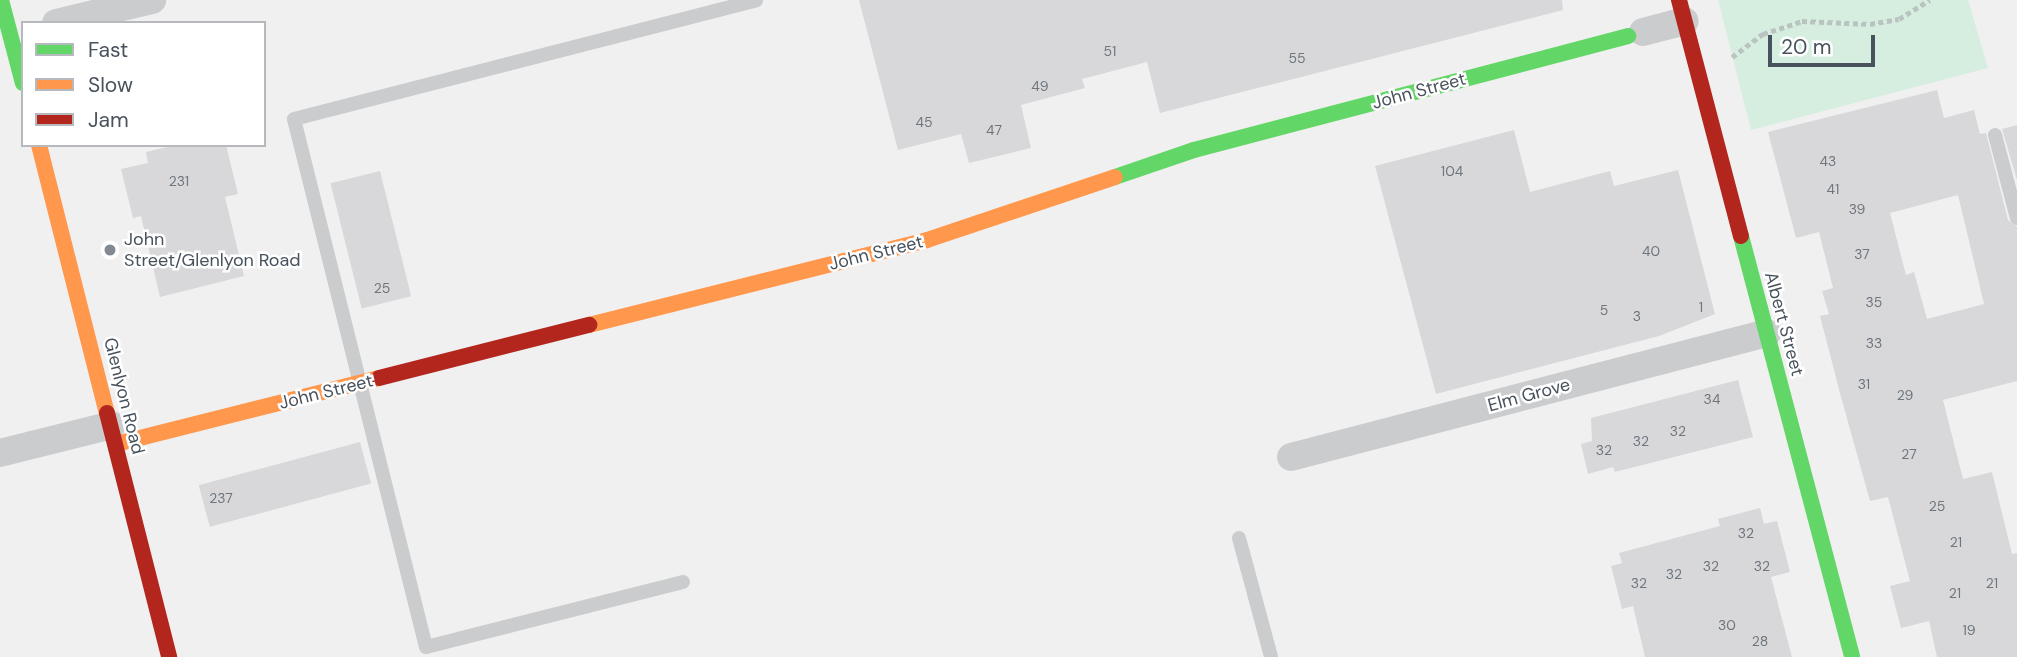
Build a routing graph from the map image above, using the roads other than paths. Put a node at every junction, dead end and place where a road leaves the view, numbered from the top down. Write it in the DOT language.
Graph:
graph roads {
  1 [pos="1,0"];
  2 [pos="152,0"];
  3 [pos="756,0"];
  4 [pos="1682,11"];
  5 [pos="64,21"];
  6 [pos="16,32"];
  7 [pos="1636,34"];
  8 [pos="21,68"];
  9 [pos="1995,135"];
  10 [pos="40,147"];
  11 [pos="2017,218"];
  12 [pos="1767,333"];
  13 [pos="360,383"];
  14 [pos="114,434"];
  15 [pos="0,453"];
  16 [pos="1291,457"];
  17 [pos="1239,538"];
  18 [pos="683,582"];
  19 [pos="169,657"];
  20 [pos="1271,657"];
  21 [pos="1852,657"];
  1 -- 6 [label="street"];
  2 -- 5 [label="street"];
  3 -- 13 [label="lane"];
  4 -- 7 [label="street, John Street"];
  4 -- 12 [label="street, Albert Street"];
  6 -- 8 [label="street"];
  7 -- 13 [label="street, John Street"];
  9 -- 11 [label="lane"];
  10 -- 14 [label="street, Glenlyon Road"];
  12 -- 16 [label="street, Elm Grove"];
  12 -- 21 [label="street, Albert Street"];
  13 -- 14 [label="street, John Street"];
  13 -- 18 [label="lane"];
  14 -- 15 [label="street, John Street"];
  14 -- 19 [label="street, Glenlyon Road"];
  17 -- 20 [label="lane"];
}
